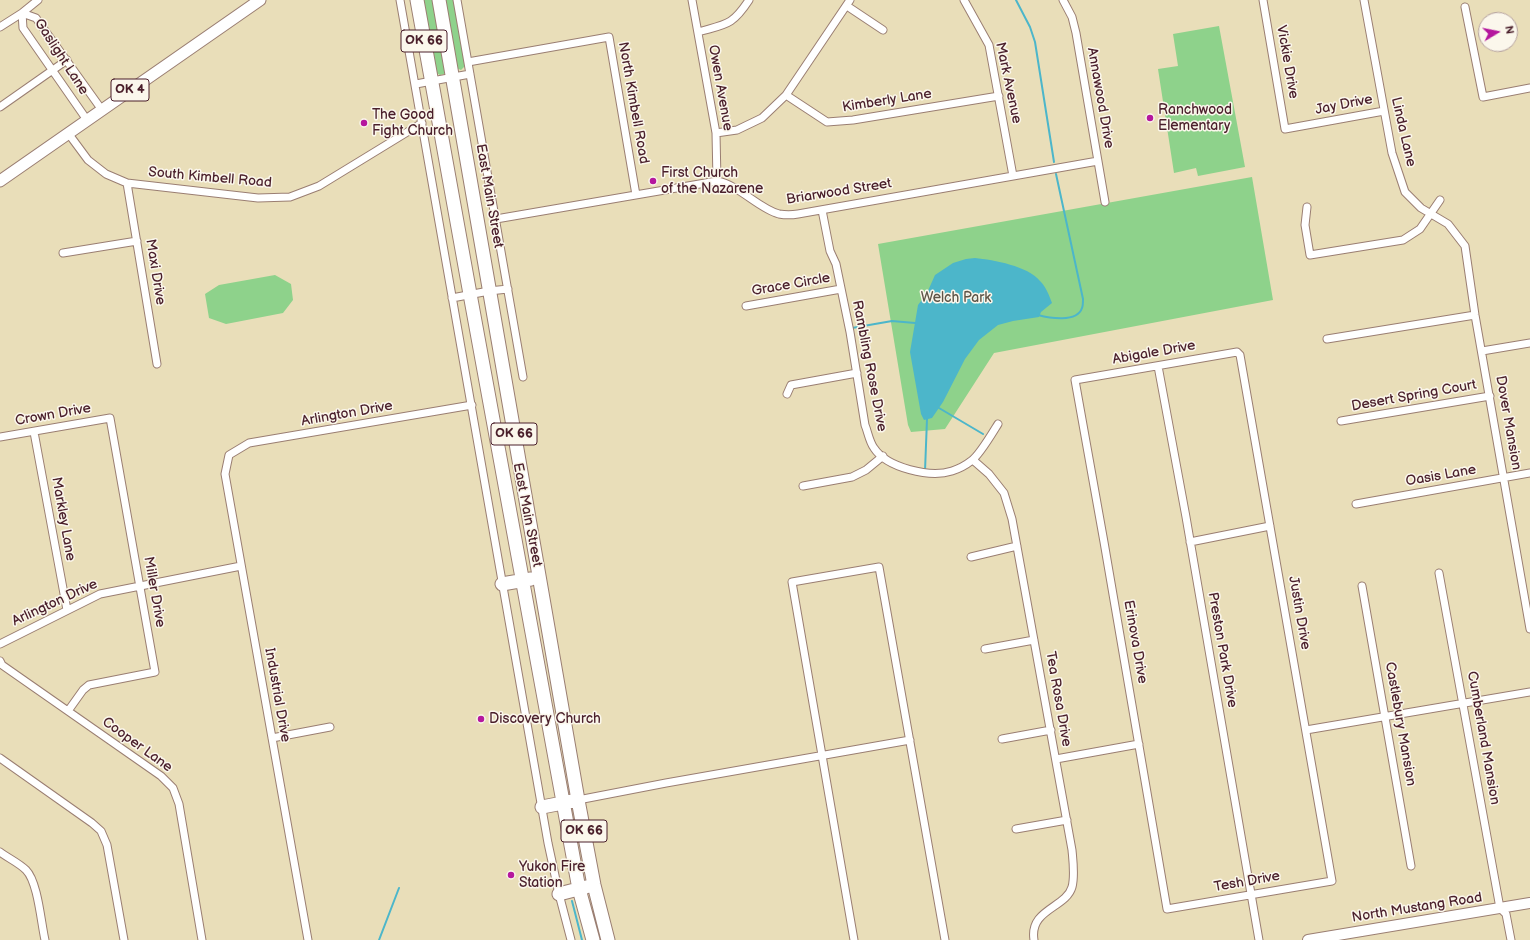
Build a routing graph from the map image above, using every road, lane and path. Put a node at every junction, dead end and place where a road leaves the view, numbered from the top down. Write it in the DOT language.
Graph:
graph roads {
  1 [pos="38,0"];
  2 [pos="260,0"];
  3 [pos="400,0"];
  4 [pos="417,0"];
  5 [pos="439,0"];
  6 [pos="457,0"];
  7 [pos="692,0"];
  8 [pos="748,0"];
  9 [pos="964,0"];
  10 [pos="1063,0"];
  11 [pos="1263,0"];
  12 [pos="1364,0"];
  13 [pos="848,3"];
  14 [pos="1465,7"];
  15 [pos="22,13"];
  16 [pos="0,27"];
  17 [pos="883,30"];
  18 [pos="698,32"];
  19 [pos="67,60"];
  20 [pos="468,62"];
  21 [pos="52,70"];
  22 [pos="470,74"];
  23 [pos="453,77"];
  24 [pos="432,82"];
  25 [pos="416,84"];
  26 [pos="1530,88"];
  27 [pos="786,95"];
  28 [pos="999,96"];
  29 [pos="0,107"];
  30 [pos="102,110"];
  31 [pos="1384,111"];
  32 [pos="87,120"];
  33 [pos="422,123"];
  34 [pos="1285,129"];
  35 [pos="68,133"];
  36 [pos="716,133"];
  37 [pos="1098,161"];
  38 [pos="1013,176"];
  39 [pos="0,181"];
  40 [pos="717,181"];
  41 [pos="127,183"];
  42 [pos="636,195"];
  43 [pos="1440,200"];
  44 [pos="1105,202"];
  45 [pos="1308,207"];
  46 [pos="822,210"];
  47 [pos="1430,214"];
  48 [pos="496,220"];
  49 [pos="137,241"];
  50 [pos="63,253"];
  51 [pos="508,289"];
  52 [pos="841,289"];
  53 [pos="489,291"];
  54 [pos="470,294"];
  55 [pos="452,298"];
  56 [pos="746,306"];
  57 [pos="1475,315"];
  58 [pos="1328,339"];
  59 [pos="1530,343"];
  60 [pos="1482,351"];
  61 [pos="1237,352"];
  62 [pos="157,364"];
  63 [pos="1158,366"];
  64 [pos="857,373"];
  65 [pos="523,377"];
  66 [pos="1075,380"];
  67 [pos="787,394"];
  68 [pos="1490,396"];
  69 [pos="472,405"];
  70 [pos="110,418"];
  71 [pos="1341,421"];
  72 [pos="998,424"];
  73 [pos="34,432"];
  74 [pos="0,438"];
  75 [pos="229,455"];
  76 [pos="883,456"];
  77 [pos="973,460"];
  78 [pos="1530,473"];
  79 [pos="1504,478"];
  80 [pos="803,486"];
  81 [pos="1356,504"];
  82 [pos="1270,526"];
  83 [pos="1190,542"];
  84 [pos="1017,546"];
  85 [pos="971,558"];
  86 [pos="241,566"];
  87 [pos="1439,573"];
  88 [pos="539,578"];
  89 [pos="523,581"];
  90 [pos="502,584"];
  91 [pos="140,586"];
  92 [pos="1362,586"];
  93 [pos="67,610"];
  94 [pos="1530,629"];
  95 [pos="1034,640"];
  96 [pos="0,644"];
  97 [pos="985,649"];
  98 [pos="0,661"];
  99 [pos="1530,692"];
  100 [pos="1464,703"];
  101 [pos="68,711"];
  102 [pos="1386,716"];
  103 [pos="330,727"];
  104 [pos="1051,730"];
  105 [pos="1306,730"];
  106 [pos="272,738"];
  107 [pos="910,740"];
  108 [pos="1002,740"];
  109 [pos="1139,744"];
  110 [pos="822,755"];
  111 [pos="0,758"];
  112 [pos="1056,759"];
  113 [pos="578,800"];
  114 [pos="564,803"];
  115 [pos="542,807"];
  116 [pos="1067,820"];
  117 [pos="1016,829"];
  118 [pos="0,852"];
  119 [pos="1412,866"];
  120 [pos="1332,881"];
  121 [pos="594,885"];
  122 [pos="579,889"];
  123 [pos="559,894"];
  124 [pos="1251,894"];
  125 [pos="1530,903"];
  126 [pos="1500,908"];
  127 [pos="1167,909"];
  128 [pos="44,940"];
  129 [pos="124,940"];
  130 [pos="202,940"];
  131 [pos="308,940"];
  132 [pos="571,940"];
  133 [pos="593,940"];
  134 [pos="608,940"];
  135 [pos="854,940"];
  136 [pos="945,940"];
  137 [pos="1034,940"];
  138 [pos="1258,940"];
  139 [pos="1308,940"];
  140 [pos="1511,940"];
  1 -- 15 [label="street"];
  2 -- 30 [label="main road, OK 4"];
  3 -- 25 [label="street"];
  4 -- 24 [label="highway, East Main Street / OK 66"];
  5 -- 23 [label="highway, East Main Street / OK 66"];
  6 -- 20 [label="street, East Main Street"];
  7 -- 18 [label="street, Owen Avenue"];
  8 -- 18 [label="street"];
  9 -- 28 [label="street, Mark Avenue"];
  10 -- 37 [label="street, Annawood Drive"];
  11 -- 34 [label="street, Vickie Drive"];
  12 -- 31 [label="street, Linda Lane"];
  13 -- 17 [label="street"];
  13 -- 27 [label="street"];
  14 -- 26 [label="street"];
  15 -- 16 [label="street"];
  15 -- 19 [label="street, Gaslight Lane"];
  15 -- 21 [label="street, Gaslight Lane"];
  18 -- 36 [label="street, Owen Avenue"];
  19 -- 21 [label="street"];
  19 -- 30 [label="street, Gaslight Lane"];
  20 -- 22 [label="street, East Main Street"];
  20 -- 42 [label="street, North Kimbell Road"];
  21 -- 29 [label="street"];
  21 -- 32 [label="street, Gaslight Lane"];
  22 -- 23 [label="street"];
  22 -- 48 [label="street, East Main Street"];
  23 -- 24 [label="street"];
  23 -- 53 [label="highway, East Main Street / OK 66"];
  24 -- 25 [label="street"];
  24 -- 54 [label="highway, East Main Street / OK 66"];
  25 -- 33 [label="street"];
  27 -- 28 [label="street, Kimberly Lane"];
  27 -- 36 [label="street"];
  28 -- 38 [label="street, Mark Avenue"];
  30 -- 32 [label="main road, OK 4"];
  31 -- 34 [label="street, Jay Drive"];
  31 -- 47 [label="street, Linda Lane"];
  32 -- 35 [label="main road, OK 4"];
  33 -- 41 [label="street, South Kimbell Road"];
  33 -- 55 [label="street"];
  35 -- 39 [label="main road, OK 4"];
  35 -- 41 [label="street, South Kimbell Road"];
  36 -- 40 [label="street, Owen Avenue"];
  37 -- 38 [label="street, Briarwood Street"];
  37 -- 44 [label="street, Annawood Drive"];
  38 -- 46 [label="street, Briarwood Street"];
  40 -- 42 [label="street"];
  40 -- 46 [label="street, Briarwood Street"];
  41 -- 49 [label="street, Maxi Drive"];
  42 -- 48 [label="street"];
  43 -- 47 [label="street"];
  45 -- 47 [label="street"];
  46 -- 52 [label="street, Rambling Rose Drive"];
  47 -- 57 [label="street, Linda Lane"];
  48 -- 51 [label="street, East Main Street"];
  49 -- 50 [label="street"];
  49 -- 62 [label="street, Maxi Drive"];
  51 -- 53 [label="street"];
  51 -- 65 [label="street, East Main Street"];
  52 -- 56 [label="street, Grace Circle"];
  52 -- 64 [label="street, Rambling Rose Drive"];
  53 -- 54 [label="street"];
  53 -- 88 [label="highway, East Main Street / OK 66"];
  54 -- 55 [label="street"];
  54 -- 89 [label="highway, East Main Street / OK 66"];
  55 -- 69 [label="street"];
  57 -- 58 [label="street"];
  57 -- 60 [label="street, Dover Mansion"];
  59 -- 60 [label="street"];
  60 -- 68 [label="street, Dover Mansion"];
  61 -- 63 [label="street, Abigale Drive"];
  61 -- 82 [label="street, Justin Drive"];
  63 -- 66 [label="street, Abigale Drive"];
  63 -- 83 [label="street, Preston Park Drive"];
  64 -- 67 [label="street"];
  64 -- 76 [label="street, Rambling Rose Drive"];
  66 -- 109 [label="street, Erinova Drive"];
  68 -- 71 [label="street, Desert Spring Court"];
  68 -- 79 [label="street, Dover Mansion"];
  69 -- 75 [label="street, Arlington Drive"];
  69 -- 90 [label="street"];
  70 -- 73 [label="street, Crown Drive"];
  70 -- 91 [label="street, Miller Drive"];
  72 -- 77 [label="street, Rambling Rose Drive"];
  73 -- 74 [label="street, Crown Drive"];
  73 -- 93 [label="street, Markley Lane"];
  75 -- 86 [label="street, Industrial Drive"];
  76 -- 77 [label="street, Rambling Rose Drive"];
  76 -- 80 [label="street"];
  77 -- 84 [label="street, Tea Rosa Drive"];
  78 -- 79 [label="street, Oasis Lane"];
  79 -- 81 [label="street, Oasis Lane"];
  79 -- 94 [label="street, Dover Mansion"];
  82 -- 83 [label="street"];
  82 -- 105 [label="street, Justin Drive"];
  83 -- 124 [label="street, Preston Park Drive"];
  84 -- 85 [label="street"];
  84 -- 95 [label="street, Tea Rosa Drive"];
  86 -- 91 [label="street, Arlington Drive"];
  86 -- 106 [label="street, Industrial Drive"];
  87 -- 100 [label="street, Cumberland Mansion"];
  88 -- 89 [label="highway"];
  88 -- 113 [label="highway, East Main Street / OK 66"];
  89 -- 90 [label="highway"];
  89 -- 114 [label="highway, East Main Street / OK 66"];
  90 -- 115 [label="street"];
  91 -- 93 [label="street, Arlington Drive"];
  91 -- 101 [label="street, Miller Drive"];
  92 -- 102 [label="street, Castlebury Mansion"];
  93 -- 96 [label="street, Arlington Drive"];
  95 -- 97 [label="street"];
  95 -- 104 [label="street, Tea Rosa Drive"];
  98 -- 101 [label="street, Cooper Lane"];
  99 -- 100 [label="street"];
  100 -- 102 [label="street"];
  100 -- 126 [label="street, Cumberland Mansion"];
  101 -- 130 [label="street, Cooper Lane"];
  102 -- 105 [label="street"];
  102 -- 119 [label="street, Castlebury Mansion"];
  103 -- 106 [label="street"];
  104 -- 108 [label="street"];
  104 -- 112 [label="street, Tea Rosa Drive"];
  105 -- 120 [label="street, Justin Drive"];
  106 -- 131 [label="street, Industrial Drive"];
  107 -- 110 [label="street"];
  107 -- 110 [label="street"];
  107 -- 136 [label="street"];
  109 -- 112 [label="street"];
  109 -- 127 [label="street, Erinova Drive"];
  110 -- 113 [label="street"];
  110 -- 135 [label="street"];
  111 -- 129 [label="street"];
  112 -- 116 [label="street, Tea Rosa Drive"];
  113 -- 114 [label="highway"];
  113 -- 121 [label="highway, East Main Street / OK 66"];
  114 -- 115 [label="highway"];
  114 -- 122 [label="highway, East Main Street / OK 66"];
  115 -- 123 [label="street"];
  116 -- 117 [label="street"];
  116 -- 137 [label="street, Tea Rosa Drive"];
  118 -- 128 [label="street"];
  120 -- 124 [label="street, Tesh Drive"];
  121 -- 122 [label="highway"];
  121 -- 134 [label="highway, East Main Street / OK 66"];
  122 -- 123 [label="highway"];
  122 -- 133 [label="highway, East Main Street / OK 66"];
  123 -- 132 [label="street"];
  124 -- 127 [label="street, Tesh Drive"];
  124 -- 138 [label="street, Preston Park Drive"];
  125 -- 126 [label="street, North Mustang Road"];
  126 -- 139 [label="street, North Mustang Road"];
  126 -- 140 [label="street, Cumberland Mansion"];
}
